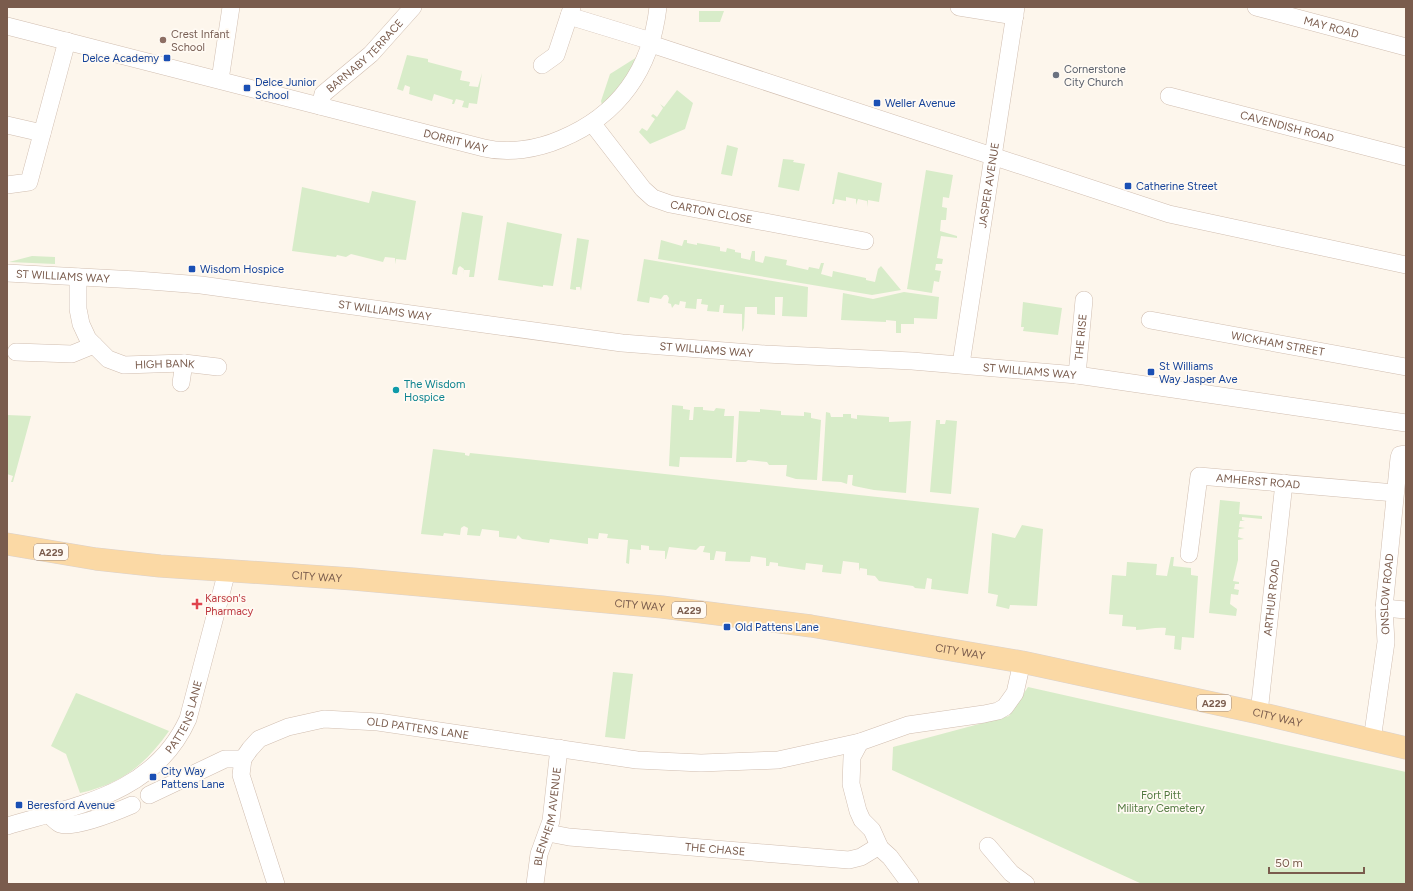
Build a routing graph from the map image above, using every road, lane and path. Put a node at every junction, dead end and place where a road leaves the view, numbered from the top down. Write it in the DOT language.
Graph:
graph roads {
  1 [pos="231,7"];
  2 [pos="413,7"];
  3 [pos="658,7"];
  4 [pos="959,7"];
  5 [pos="1256,7"];
  6 [pos="570,11"];
  7 [pos="1015,11"];
  8 [pos="7,26"];
  9 [pos="67,42"];
  10 [pos="651,43"];
  11 [pos="1406,47"];
  12 [pos="542,65"];
  13 [pos="220,80"];
  14 [pos="1169,96"];
  15 [pos="320,106"];
  16 [pos="592,123"];
  17 [pos="7,125"];
  18 [pos="42,133"];
  19 [pos="992,156"];
  20 [pos="1406,157"];
  21 [pos="7,185"];
  22 [pos="865,241"];
  23 [pos="1406,265"];
  24 [pos="7,273"];
  25 [pos="78,276"];
  26 [pos="1084,300"];
  27 [pos="1150,320"];
  28 [pos="94,345"];
  29 [pos="16,352"];
  30 [pos="184,363"];
  31 [pos="961,364"];
  32 [pos="218,367"];
  33 [pos="1406,367"];
  34 [pos="1077,375"];
  35 [pos="181,383"];
  36 [pos="1406,423"];
  37 [pos="1406,454"];
  38 [pos="1284,483"];
  39 [pos="1395,493"];
  40 [pos="7,544"];
  41 [pos="1189,554"];
  42 [pos="227,570"];
  43 [pos="1384,608"];
  44 [pos="1406,610"];
  45 [pos="1022,662"];
  46 [pos="1259,713"];
  47 [pos="1372,740"];
  48 [pos="860,742"];
  49 [pos="559,748"];
  50 [pos="1406,748"];
  51 [pos="243,759"];
  52 [pos="149,795"];
  53 [pos="132,805"];
  54 [pos="48,814"];
  55 [pos="7,826"];
  56 [pos="548,833"];
  57 [pos="879,846"];
  58 [pos="988,846"];
  59 [pos="276,884"];
  60 [pos="535,884"];
  61 [pos="910,884"];
  62 [pos="1026,884"];
  1 -- 13 [label="street"];
  2 -- 15 [label="street, BARNABY TERRACE"];
  3 -- 10 [label="street, DORRIT WAY"];
  4 -- 7 [label="street"];
  5 -- 11 [label="street, MAY ROAD"];
  6 -- 10 [label="street"];
  6 -- 12 [label="street"];
  7 -- 19 [label="street, JASPER AVENUE"];
  8 -- 9 [label="street, DORRIT WAY"];
  9 -- 13 [label="street, DORRIT WAY"];
  9 -- 18 [label="street"];
  10 -- 16 [label="street, DORRIT WAY"];
  10 -- 19 [label="street"];
  13 -- 15 [label="street, DORRIT WAY"];
  14 -- 20 [label="street, CAVENDISH ROAD"];
  15 -- 16 [label="street, DORRIT WAY"];
  16 -- 22 [label="street, CARTON CLOSE"];
  17 -- 18 [label="street"];
  18 -- 21 [label="street"];
  19 -- 23 [label="street"];
  19 -- 31 [label="street, JASPER AVENUE"];
  24 -- 25 [label="street, ST WILLIAMS WAY"];
  25 -- 28 [label="street, HIGH BANK"];
  25 -- 31 [label="street, ST WILLIAMS WAY"];
  26 -- 34 [label="street, THE RISE"];
  27 -- 33 [label="street, WICKHAM STREET"];
  28 -- 29 [label="street"];
  28 -- 30 [label="street, HIGH BANK"];
  30 -- 32 [label="street, HIGH BANK"];
  30 -- 35 [label="street"];
  31 -- 34 [label="street, ST WILLIAMS WAY"];
  34 -- 36 [label="street, ST WILLIAMS WAY"];
  37 -- 39 [label="street, ONSLOW ROAD"];
  38 -- 39 [label="street, AMHERST ROAD"];
  38 -- 41 [label="street, AMHERST ROAD"];
  38 -- 46 [label="street, ARTHUR ROAD"];
  39 -- 43 [label="street, ONSLOW ROAD"];
  40 -- 42 [label="main road, CITY WAY / A229"];
  42 -- 45 [label="main road, CITY WAY / A229"];
  42 -- 54 [label="street, PATTENS LANE"];
  43 -- 44 [label="street"];
  43 -- 47 [label="street, ONSLOW ROAD"];
  45 -- 46 [label="main road, CITY WAY / A229"];
  45 -- 48 [label="street, OLD PATTENS LANE"];
  46 -- 47 [label="main road, CITY WAY / A229"];
  47 -- 50 [label="main road, CITY WAY / A229"];
  48 -- 49 [label="street, OLD PATTENS LANE"];
  48 -- 57 [label="street"];
  49 -- 51 [label="street, OLD PATTENS LANE"];
  49 -- 56 [label="street, BLENHEIM AVENUE"];
  51 -- 52 [label="street"];
  51 -- 59 [label="street"];
  53 -- 54 [label="street"];
  54 -- 55 [label="street, PATTENS LANE"];
  56 -- 57 [label="street, THE CHASE"];
  56 -- 60 [label="street, BLENHEIM AVENUE"];
  57 -- 61 [label="street"];
  58 -- 62 [label="street"];
}
